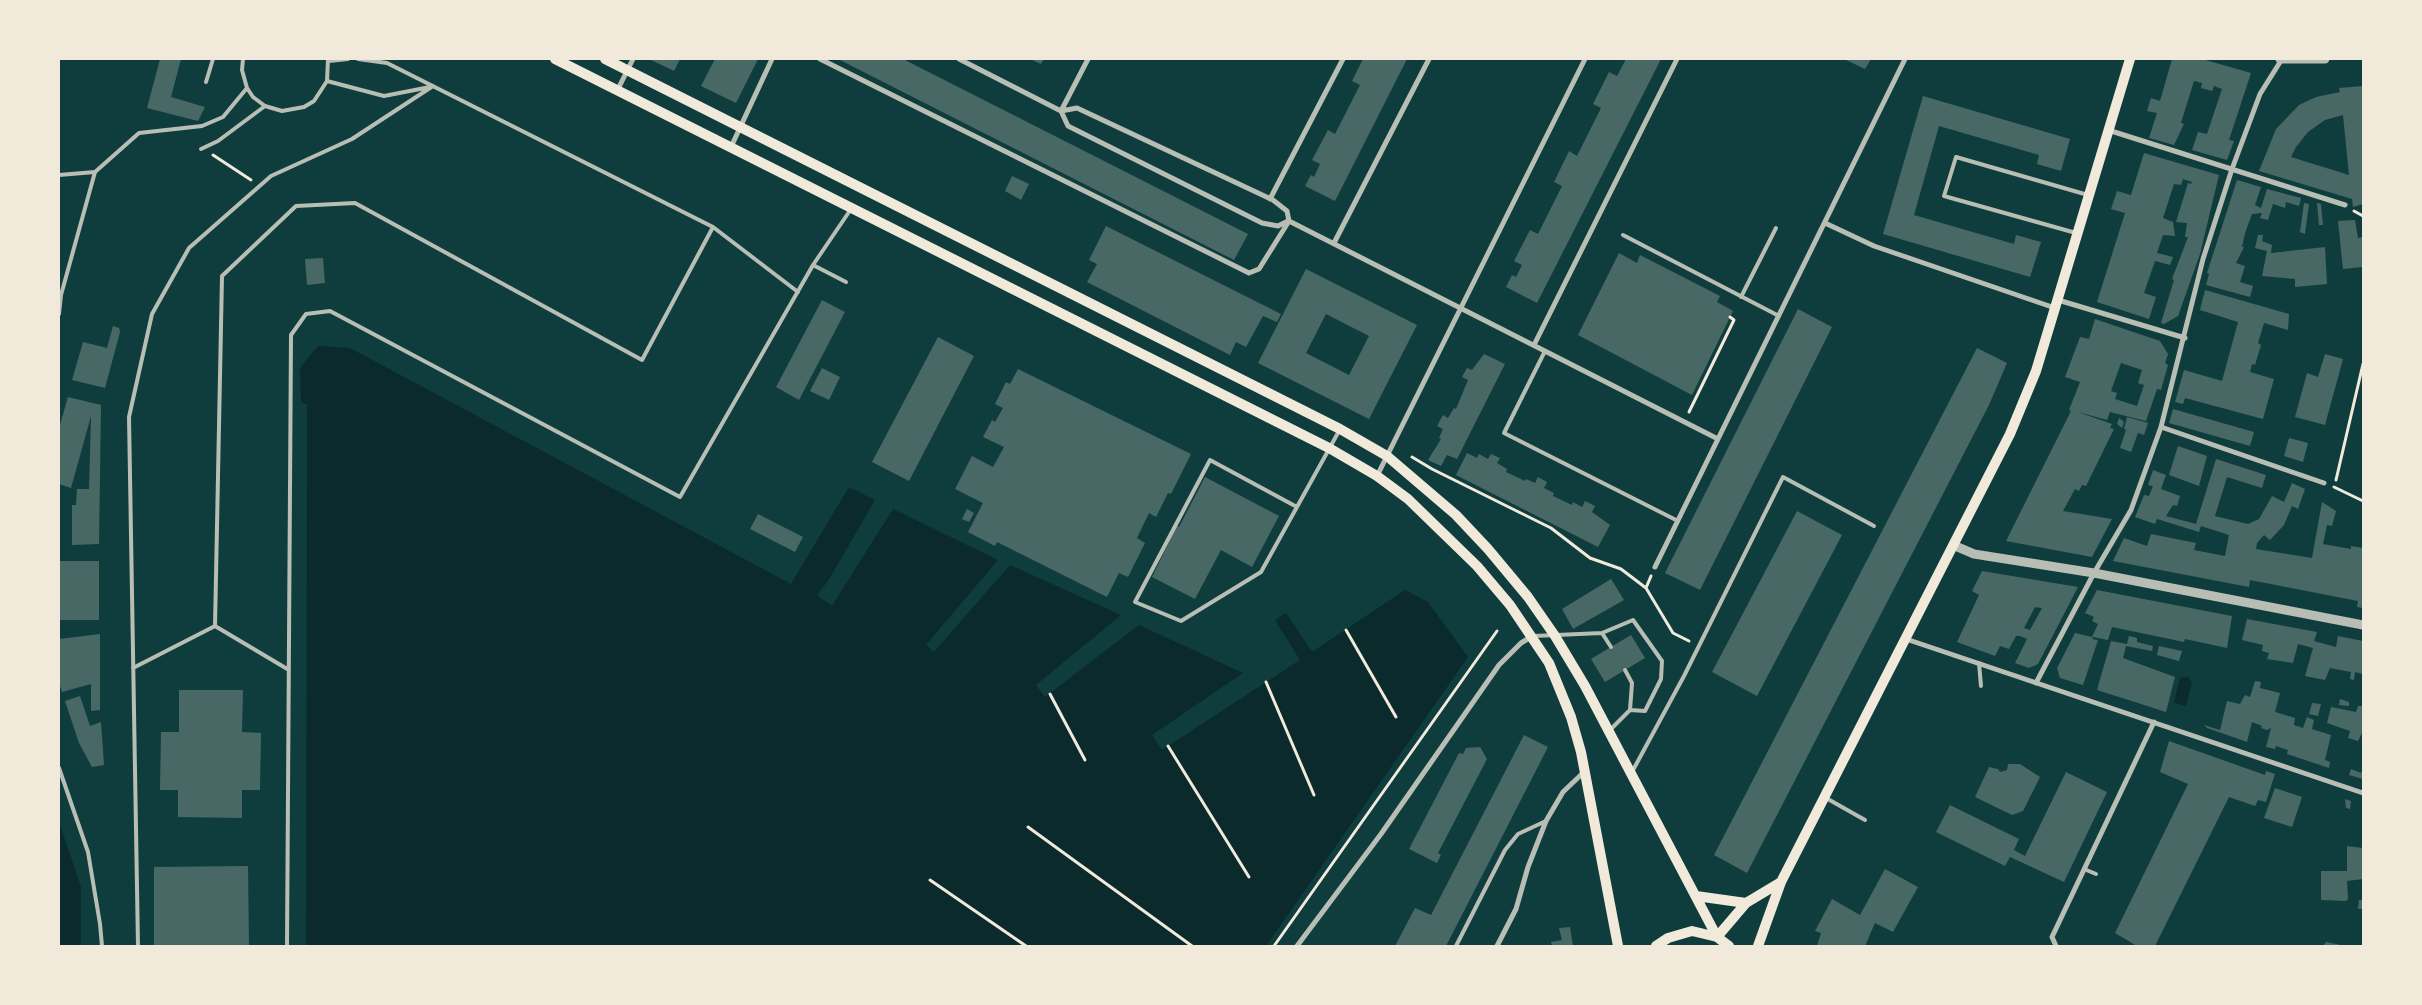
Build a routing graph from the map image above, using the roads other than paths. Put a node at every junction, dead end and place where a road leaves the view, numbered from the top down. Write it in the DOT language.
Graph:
graph roads {
  1 [pos="213,59"];
  2 [pos="243,59"];
  3 [pos="348,59"];
  4 [pos="358,59"];
  5 [pos="555,59"];
  6 [pos="605,59"];
  7 [pos="632,59"];
  8 [pos="772,59"];
  9 [pos="820,59"];
  10 [pos="959,59"];
  11 [pos="1088,59"];
  12 [pos="1343,59"];
  13 [pos="1429,59"];
  14 [pos="1585,59"];
  15 [pos="1677,59"];
  16 [pos="1904,59"];
  17 [pos="2130,59"];
  18 [pos="2281,59"];
  19 [pos="2325,59"];
  20 [pos="328,60"];
  21 [pos="627,70"];
  22 [pos="327,81"];
  23 [pos="206,82"];
  24 [pos="433,86"];
  25 [pos="247,88"];
  26 [pos="618,89"];
  27 [pos="265,106"];
  28 [pos="1061,110"];
  29 [pos="741,127"];
  30 [pos="2108,130"];
  31 [pos="731,148"];
  32 [pos="201,149"];
  33 [pos="2232,168"];
  34 [pos="95,172"];
  35 [pos="59,175"];
  36 [pos="2088,195"];
  37 [pos="1270,199"];
  38 [pos="2345,205"];
  39 [pos="851,209"];
  40 [pos="1289,221"];
  41 [pos="1825,223"];
  42 [pos="713,227"];
  43 [pos="1776,228"];
  44 [pos="2077,233"];
  45 [pos="1622,235"];
  46 [pos="1334,242"];
  47 [pos="814,264"];
  48 [pos="846,282"];
  49 [pos="798,292"];
  50 [pos="1741,297"];
  51 [pos="2056,304"];
  52 [pos="1460,308"];
  53 [pos="59,314"];
  54 [pos="1779,316"];
  55 [pos="2185,338"];
  56 [pos="1534,345"];
  57 [pos="1546,351"];
  58 [pos="2161,427"];
  59 [pos="1340,429"];
  60 [pos="1718,439"];
  61 [pos="1329,448"];
  62 [pos="1387,456"];
  63 [pos="1376,476"];
  64 [pos="2324,483"];
  65 [pos="1297,507"];
  66 [pos="1678,521"];
  67 [pos="1874,526"];
  68 [pos="1953,545"];
  69 [pos="1655,568"];
  70 [pos="2094,572"];
  71 [pos="2363,625"];
  72 [pos="215,626"];
  73 [pos="1602,633"];
  74 [pos="1532,636"];
  75 [pos="1555,636"];
  76 [pos="1906,639"];
  77 [pos="1611,647"];
  78 [pos="1979,664"];
  79 [pos="133,668"];
  80 [pos="289,670"];
  81 [pos="1625,670"];
  82 [pos="2036,683"];
  83 [pos="1980,686"];
  84 [pos="1630,710"];
  85 [pos="2154,722"];
  86 [pos="1609,732"];
  87 [pos="59,768"];
  88 [pos="1585,770"];
  89 [pos="1631,774"];
  90 [pos="2363,793"];
  91 [pos="1824,797"];
  92 [pos="1865,820"];
  93 [pos="1546,821"];
  94 [pos="2084,869"];
  95 [pos="2096,874"];
  96 [pos="1781,882"];
  97 [pos="1696,896"];
  98 [pos="1746,903"];
  99 [pos="1717,937"];
  100 [pos="102,946"];
  101 [pos="138,946"];
  102 [pos="287,946"];
  103 [pos="1297,946"];
  104 [pos="1456,946"];
  105 [pos="1497,946"];
  106 [pos="1618,946"];
  107 [pos="1656,946"];
  108 [pos="1729,946"];
  109 [pos="1758,946"];
  110 [pos="2056,946"];
  1 -- 23 [label="lane"];
  2 -- 25 [label="lane"];
  3 -- 20 [label="lane"];
  4 -- 24 [label="lane"];
  5 -- 26 [label="main road"];
  6 -- 21 [label="main road"];
  7 -- 21 [label="street"];
  8 -- 29 [label="street"];
  9 -- 40 [label="street"];
  10 -- 28 [label="street"];
  11 -- 28 [label="street"];
  12 -- 37 [label="street"];
  13 -- 46 [label="street"];
  14 -- 52 [label="street"];
  15 -- 56 [label="street"];
  16 -- 41 [label="street"];
  17 -- 30 [label="main road"];
  18 -- 19 [label="street"];
  18 -- 33 [label="street"];
  20 -- 22 [label="lane"];
  21 -- 26 [label="street"];
  21 -- 29 [label="main road"];
  22 -- 24 [label="lane"];
  22 -- 27 [label="lane"];
  24 -- 42 [label="lane"];
  24 -- 79 [label="lane"];
  25 -- 27 [label="lane"];
  25 -- 34 [label="lane"];
  26 -- 31 [label="main road"];
  27 -- 32 [label="lane"];
  28 -- 37 [label="street"];
  28 -- 40 [label="street"];
  29 -- 31 [label="street"];
  29 -- 59 [label="main road"];
  30 -- 33 [label="street"];
  30 -- 36 [label="main road"];
  31 -- 39 [label="main road"];
  33 -- 38 [label="street"];
  33 -- 55 [label="street"];
  34 -- 35 [label="lane"];
  34 -- 53 [label="lane"];
  36 -- 44 [label="main road"];
  36 -- 44 [label="lane"];
  37 -- 40 [label="street"];
  39 -- 47 [label="lane"];
  39 -- 61 [label="main road"];
  40 -- 46 [label="street"];
  41 -- 51 [label="street"];
  41 -- 54 [label="street"];
  42 -- 49 [label="lane"];
  42 -- 72 [label="lane"];
  43 -- 50 [label="lane"];
  44 -- 51 [label="main road"];
  45 -- 50 [label="lane"];
  46 -- 52 [label="street"];
  47 -- 48 [label="lane"];
  47 -- 49 [label="lane"];
  49 -- 80 [label="lane"];
  50 -- 54 [label="lane"];
  51 -- 55 [label="street"];
  51 -- 68 [label="main road"];
  52 -- 56 [label="street"];
  52 -- 62 [label="street"];
  54 -- 60 [label="street"];
  55 -- 58 [label="street"];
  56 -- 57 [label="street"];
  57 -- 60 [label="street"];
  57 -- 66 [label="lane"];
  58 -- 64 [label="street"];
  58 -- 70 [label="street"];
  59 -- 61 [label="lane"];
  59 -- 62 [label="main road"];
  60 -- 66 [label="street"];
  61 -- 63 [label="main road"];
  61 -- 65 [label="lane"];
  62 -- 63 [label="street"];
  62 -- 75 [label="main road"];
  63 -- 74 [label="main road"];
  65 -- 65 [label="lane"];
  66 -- 69 [label="street"];
  67 -- 89 [label="lane"];
  68 -- 70 [label="street"];
  68 -- 76 [label="main road"];
  70 -- 71 [label="street"];
  70 -- 82 [label="street"];
  72 -- 79 [label="lane"];
  72 -- 80 [label="lane"];
  73 -- 75 [label="lane"];
  73 -- 77 [label="lane"];
  73 -- 84 [label="lane"];
  74 -- 75 [label="lane"];
  74 -- 88 [label="main road"];
  74 -- 103 [label="street"];
  75 -- 86 [label="main road"];
  76 -- 78 [label="street"];
  76 -- 91 [label="main road"];
  78 -- 82 [label="street"];
  78 -- 83 [label="lane"];
  79 -- 101 [label="lane"];
  80 -- 102 [label="lane"];
  81 -- 84 [label="lane"];
  82 -- 85 [label="street"];
  84 -- 86 [label="lane"];
  85 -- 90 [label="street"];
  85 -- 94 [label="street"];
  86 -- 89 [label="main road"];
  87 -- 100 [label="lane"];
  88 -- 93 [label="street"];
  88 -- 106 [label="main road"];
  89 -- 97 [label="main road"];
  91 -- 92 [label="lane"];
  91 -- 96 [label="main road"];
  93 -- 104 [label="lane"];
  93 -- 105 [label="street"];
  94 -- 95 [label="lane"];
  94 -- 110 [label="street"];
  96 -- 98 [label="main road"];
  96 -- 109 [label="main road"];
  97 -- 98 [label="main road"];
  97 -- 99 [label="main road"];
  98 -- 99 [label="main road"];
  99 -- 107 [label="main road"];
  99 -- 108 [label="main road"];
}
